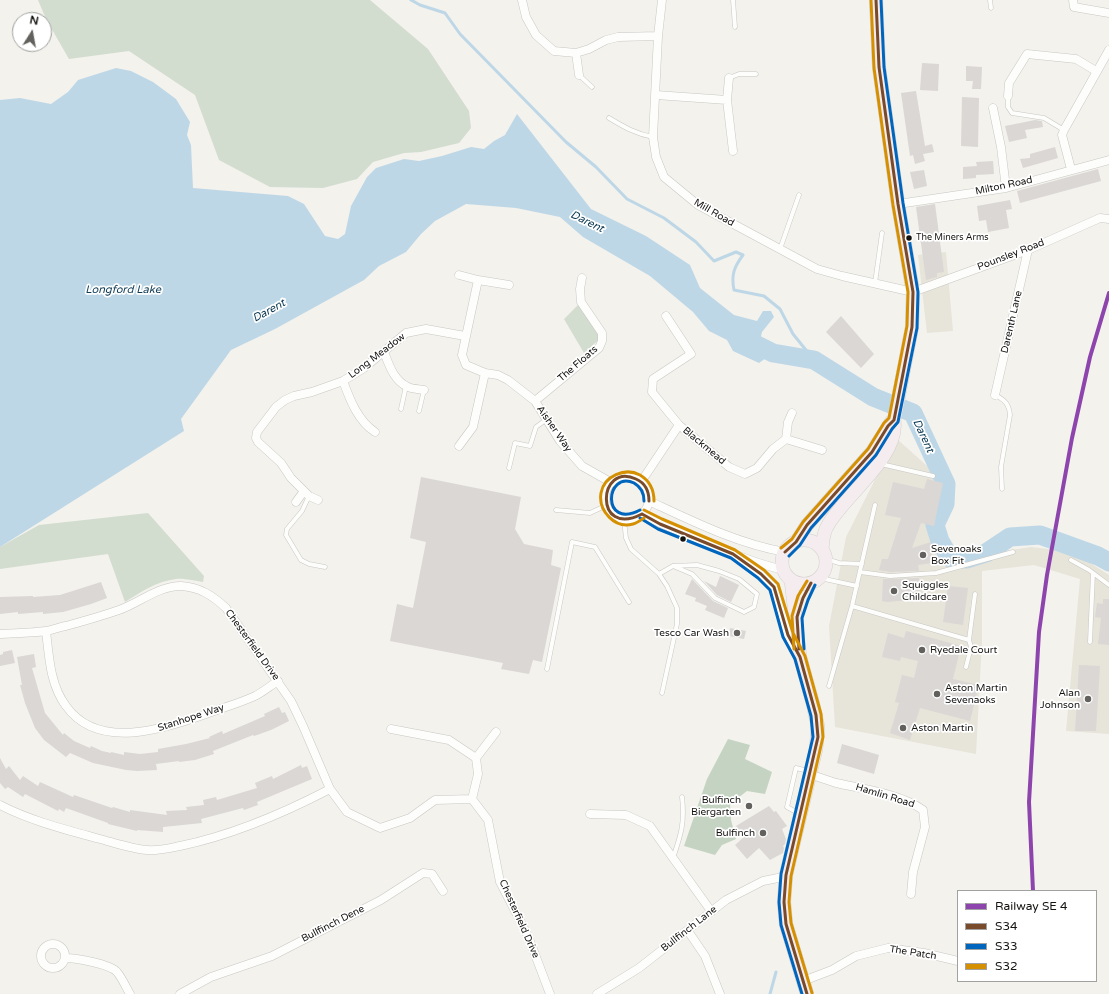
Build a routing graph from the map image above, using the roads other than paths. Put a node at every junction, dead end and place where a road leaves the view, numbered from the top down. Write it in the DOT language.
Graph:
graph roads {
  1 [pos="522,0"];
  2 [pos="662,0"];
  3 [pos="733,0"];
  4 [pos="876,0"];
  5 [pos="990,0"];
  6 [pos="1073,0"];
  7 [pos="991,8"];
  8 [pos="1109,13"];
  9 [pos="735,27"];
  10 [pos="658,36"];
  11 [pos="1109,50"];
  12 [pos="576,53"];
  13 [pos="1096,71"];
  14 [pos="756,74"];
  15 [pos="578,75"];
  16 [pos="729,78"];
  17 [pos="592,87"];
  18 [pos="656,95"];
  19 [pos="1008,96"];
  20 [pos="727,100"];
  21 [pos="993,108"];
  22 [pos="609,118"];
  23 [pos="1064,130"];
  24 [pos="653,137"];
  25 [pos="734,151"];
  26 [pos="1109,160"];
  27 [pos="1071,170"];
  28 [pos="1006,188"];
  29 [pos="799,195"];
  30 [pos="898,204"];
  31 [pos="1109,218"];
  32 [pos="882,233"];
  33 [pos="780,249"];
  34 [pos="1028,250"];
  35 [pos="459,275"];
  36 [pos="582,278"];
  37 [pos="478,280"];
  38 [pos="875,283"];
  39 [pos="509,285"];
  40 [pos="913,292"];
  41 [pos="666,316"];
  42 [pos="465,336"];
  43 [pos="384,352"];
  44 [pos="485,373"];
  45 [pos="343,381"];
  46 [pos="406,386"];
  47 [pos="424,390"];
  48 [pos="995,395"];
  49 [pos="535,401"];
  50 [pos="401,410"];
  51 [pos="419,411"];
  52 [pos="792,413"];
  53 [pos="894,418"];
  54 [pos="547,419"];
  55 [pos="679,425"];
  56 [pos="375,432"];
  57 [pos="786,439"];
  58 [pos="459,446"];
  59 [pos="822,450"];
  60 [pos="864,461"];
  61 [pos="878,464"];
  62 [pos="509,468"];
  63 [pos="933,476"];
  64 [pos="641,482"];
  65 [pos="612,483"];
  66 [pos="1002,489"];
  67 [pos="307,493"];
  68 [pos="318,500"];
  69 [pos="648,501"];
  70 [pos="296,502"];
  71 [pos="607,505"];
  72 [pos="875,505"];
  73 [pos="556,510"];
  74 [pos="642,514"];
  75 [pos="624,520"];
  76 [pos="796,542"];
  77 [pos="785,552"];
  78 [pos="1013,552"];
  79 [pos="733,554"];
  80 [pos="824,554"];
  81 [pos="1072,560"];
  82 [pos="862,564"];
  83 [pos="673,566"];
  84 [pos="325,567"];
  85 [pos="860,572"];
  86 [pos="1093,573"];
  87 [pos="659,574"];
  88 [pos="788,575"];
  89 [pos="815,580"];
  90 [pos="1109,585"];
  91 [pos="857,586"];
  92 [pos="975,594"];
  93 [pos="629,602"];
  94 [pos="852,606"];
  95 [pos="796,617"];
  96 [pos="46,631"];
  97 [pos="0,634"];
  98 [pos="969,640"];
  99 [pos="1090,642"];
  100 [pos="800,657"];
  101 [pos="966,667"];
  102 [pos="547,669"];
  103 [pos="278,680"];
  104 [pos="829,686"];
  105 [pos="662,693"];
  106 [pos="391,729"];
  107 [pos="496,732"];
  108 [pos="476,758"];
  109 [pos="810,773"];
  110 [pos="330,789"];
  111 [pos="682,797"];
  112 [pos="472,800"];
  113 [pos="0,805"];
  114 [pos="590,814"];
  115 [pos="673,858"];
  116 [pos="786,875"];
  117 [pos="443,891"];
  118 [pos="911,894"];
  119 [pos="711,911"];
  120 [pos="688,931"];
  121 [pos="65,958"];
  122 [pos="957,961"];
  123 [pos="803,981"];
  124 [pos="130,994"];
  125 [pos="180,994"];
  126 [pos="550,994"];
  127 [pos="596,994"];
  128 [pos="720,994"];
  129 [pos="807,994"];
  1 -- 12 [label="street"];
  2 -- 10 [label="street, Mill Road"];
  3 -- 9 [label="lane"];
  4 -- 30 [label="main road"];
  5 -- 7 [label="lane"];
  6 -- 8 [label="street"];
  10 -- 12 [label="street"];
  10 -- 18 [label="street, Mill Road"];
  11 -- 13 [label="street"];
  12 -- 15 [label="street"];
  13 -- 19 [label="street"];
  13 -- 23 [label="street"];
  14 -- 16 [label="lane"];
  15 -- 17 [label="lane"];
  16 -- 20 [label="street"];
  18 -- 20 [label="street"];
  18 -- 24 [label="street, Mill Road"];
  19 -- 23 [label="lane"];
  20 -- 25 [label="street"];
  21 -- 28 [label="street"];
  22 -- 24 [label="lane"];
  23 -- 27 [label="street"];
  24 -- 33 [label="street, Mill Road"];
  26 -- 27 [label="street, Milton Road"];
  27 -- 28 [label="street, Milton Road"];
  28 -- 30 [label="street, Milton Road"];
  29 -- 33 [label="lane"];
  30 -- 40 [label="main road"];
  31 -- 34 [label="street, Pounsley Road"];
  32 -- 38 [label="lane"];
  33 -- 38 [label="street, Mill Road"];
  34 -- 40 [label="street, Pounsley Road"];
  34 -- 48 [label="street, Darenth Lane"];
  35 -- 37 [label="street"];
  36 -- 49 [label="street, The Floats"];
  37 -- 39 [label="street"];
  37 -- 42 [label="street, Aisher Way"];
  38 -- 40 [label="street, Mill Road"];
  40 -- 53 [label="main road"];
  41 -- 55 [label="street, Blackmead"];
  42 -- 43 [label="street, Long Meadow"];
  42 -- 44 [label="street, Aisher Way"];
  43 -- 45 [label="street, Long Meadow"];
  43 -- 46 [label="street"];
  44 -- 49 [label="street, Aisher Way"];
  44 -- 58 [label="street"];
  45 -- 56 [label="street"];
  45 -- 67 [label="street, Long Meadow"];
  46 -- 47 [label="street"];
  46 -- 50 [label="lane"];
  47 -- 51 [label="lane"];
  48 -- 66 [label="lane"];
  49 -- 54 [label="street, Aisher Way"];
  52 -- 57 [label="street"];
  53 -- 60 [label="main road"];
  53 -- 61 [label="main road"];
  54 -- 62 [label="lane"];
  54 -- 65 [label="street, Aisher Way"];
  55 -- 57 [label="street, Blackmead"];
  55 -- 64 [label="street, Blackmead"];
  57 -- 59 [label="street"];
  60 -- 61 [label="lane"];
  60 -- 76 [label="main road"];
  61 -- 63 [label="lane"];
  61 -- 80 [label="main road"];
  64 -- 65 [label="street"];
  64 -- 69 [label="street"];
  65 -- 71 [label="street"];
  67 -- 68 [label="street, Long Meadow"];
  67 -- 70 [label="street"];
  67 -- 84 [label="lane"];
  69 -- 74 [label="street"];
  69 -- 77 [label="street"];
  71 -- 73 [label="lane"];
  71 -- 75 [label="street"];
  72 -- 82 [label="lane"];
  74 -- 75 [label="street"];
  74 -- 79 [label="street"];
  75 -- 87 [label="lane"];
  76 -- 77 [label="main road"];
  76 -- 80 [label="main road"];
  77 -- 88 [label="main road"];
  78 -- 85 [label="lane"];
  79 -- 88 [label="street"];
  79 -- 100 [label="street"];
  80 -- 82 [label="lane"];
  80 -- 89 [label="main road"];
  81 -- 86 [label="lane"];
  82 -- 85 [label="lane"];
  83 -- 83 [label="lane"];
  83 -- 87 [label="lane"];
  85 -- 91 [label="lane"];
  86 -- 90 [label="lane"];
  86 -- 99 [label="lane"];
  87 -- 105 [label="lane"];
  88 -- 89 [label="main road"];
  88 -- 95 [label="main road"];
  89 -- 91 [label="lane"];
  89 -- 95 [label="main road"];
  91 -- 94 [label="lane"];
  92 -- 98 [label="lane"];
  93 -- 102 [label="lane"];
  94 -- 98 [label="lane"];
  94 -- 104 [label="lane"];
  95 -- 100 [label="main road"];
  96 -- 97 [label="street, Chesterfield Drive"];
  96 -- 103 [label="street, Chesterfield Drive"];
  96 -- 103 [label="street, Stanhope Way"];
  98 -- 101 [label="lane"];
  100 -- 109 [label="main road"];
  103 -- 110 [label="street, Chesterfield Drive"];
  106 -- 108 [label="street"];
  107 -- 108 [label="street"];
  108 -- 112 [label="street"];
  109 -- 116 [label="main road"];
  109 -- 118 [label="street, Hamlin Road"];
  110 -- 112 [label="street, Chesterfield Drive"];
  110 -- 113 [label="street"];
  111 -- 115 [label="lane"];
  112 -- 126 [label="street, Chesterfield Drive"];
  114 -- 115 [label="street"];
  115 -- 119 [label="street"];
  116 -- 119 [label="street, Bullfinch Lane"];
  116 -- 123 [label="main road"];
  117 -- 125 [label="street, Bullfinch Dene"];
  119 -- 120 [label="street, Bullfinch Lane"];
  120 -- 127 [label="street, Bullfinch Lane"];
  120 -- 128 [label="street"];
  121 -- 124 [label="street"];
  122 -- 123 [label="street, The Patch"];
  123 -- 129 [label="main road"];
}
